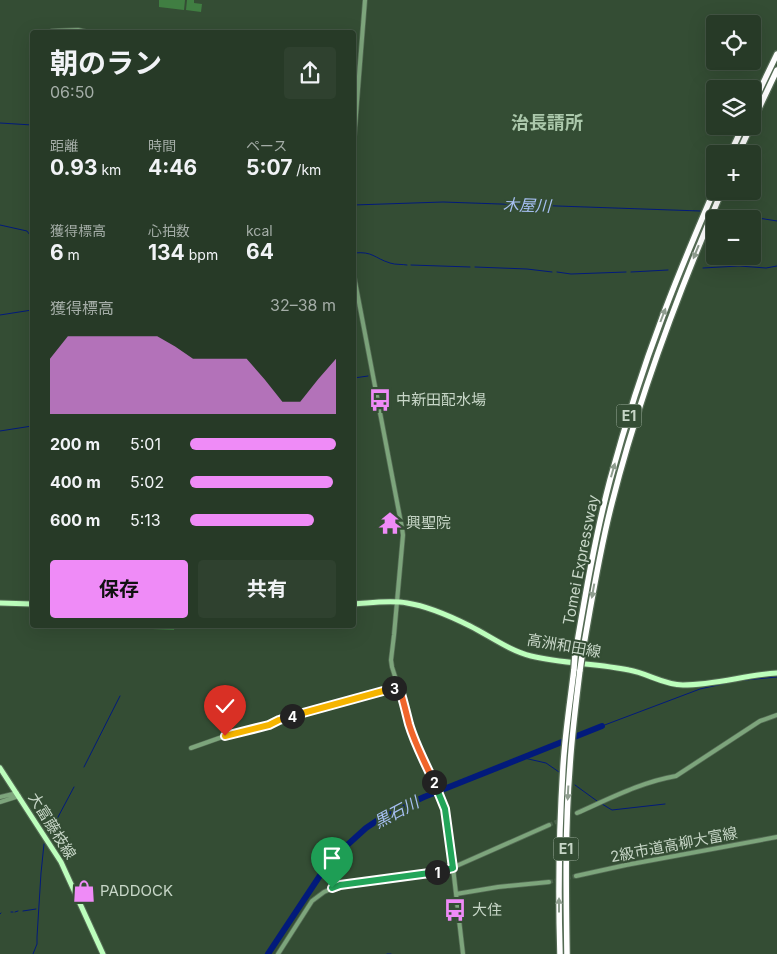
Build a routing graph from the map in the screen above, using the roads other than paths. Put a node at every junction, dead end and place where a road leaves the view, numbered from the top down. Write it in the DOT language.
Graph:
graph roads {
  1 [pos="365,0"];
  2 [pos="777,54"];
  3 [pos="777,70"];
  4 [pos="761,87"];
  5 [pos="761,104"];
  6 [pos="356,115"];
  7 [pos="710,200"];
  8 [pos="718,200"];
  9 [pos="356,286"];
  10 [pos="397,602"];
  11 [pos="0,603"];
  12 [pos="30,604"];
  13 [pos="356,604"];
  14 [pos="777,673"];
  15 [pos="399,687"];
  16 [pos="777,715"];
  17 [pos="568,745"];
  18 [pos="191,748"];
  19 [pos="0,768"];
  20 [pos="18,795"];
  21 [pos="0,797"];
  22 [pos="0,802"];
  23 [pos="577,813"];
  24 [pos="549,825"];
  25 [pos="777,837"];
  26 [pos="453,868"];
  27 [pos="576,876"];
  28 [pos="549,882"];
  29 [pos="456,894"];
  30 [pos="103,954"];
  31 [pos="278,954"];
  32 [pos="462,954"];
  33 [pos="560,954"];
  34 [pos="567,954"];
  1 -- 6 [label="street"];
  2 -- 4 [label="highway"];
  3 -- 5 [label="highway"];
  17 -- 7 [label="highway, Tomei Expressway / E1, one-way, bridge"];
  8 -- 17 [label="highway, Tomei Expressway / E1, one-way, bridge"];
  9 -- 10 [label="street"];
  10 -- 13 [label="main road, 高洲和田線"];
  10 -- 14 [label="main road, 高洲和田線"];
  10 -- 15 [label="street"];
  11 -- 12 [label="main road"];
  15 -- 18 [label="street"];
  15 -- 26 [label="street"];
  16 -- 23 [label="street"];
  33 -- 17 [label="highway, Tomei Expressway / E1, one-way"];
  17 -- 34 [label="highway, Tomei Expressway / E1, one-way"];
  19 -- 20 [label="main road, 大富藤枝線"];
  20 -- 21 [label="street"];
  20 -- 22 [label="street"];
  20 -- 30 [label="main road, 大富藤枝線"];
  24 -- 26 [label="street"];
  25 -- 27 [label="street, 2級市道高柳大富線"];
  26 -- 29 [label="street"];
  26 -- 31 [label="street"];
  28 -- 29 [label="street"];
  29 -- 32 [label="street"];
}
